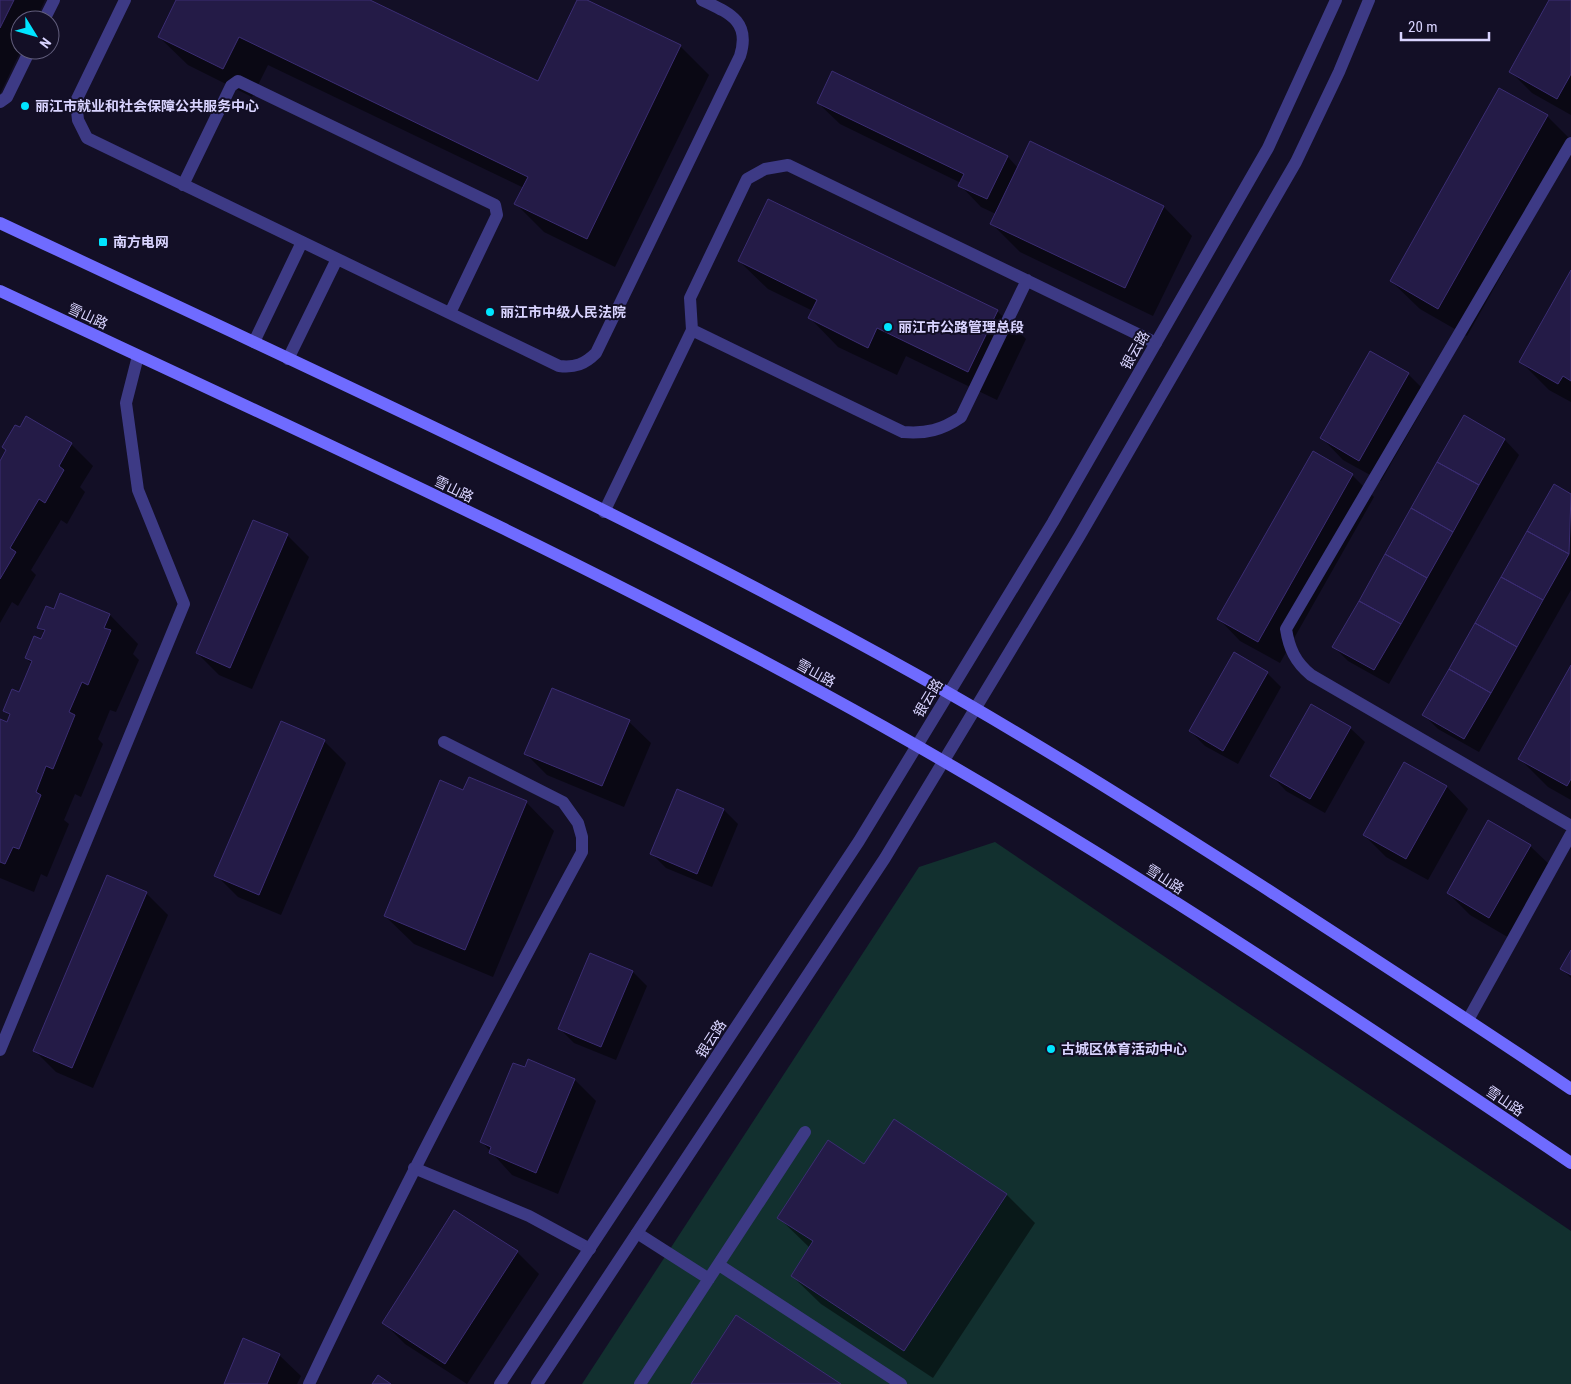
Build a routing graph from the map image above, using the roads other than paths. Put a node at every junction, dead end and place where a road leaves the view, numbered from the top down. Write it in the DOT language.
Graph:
graph roads {
  1 [pos="125,0"];
  2 [pos="702,0"];
  3 [pos="1336,0"];
  4 [pos="1369,0"];
  5 [pos="25,60"];
  6 [pos="0,102"];
  7 [pos="1571,143"];
  8 [pos="183,185"];
  9 [pos="0,223"];
  10 [pos="302,242"];
  11 [pos="337,259"];
  12 [pos="1027,280"];
  13 [pos="0,291"];
  14 [pos="450,313"];
  15 [pos="692,330"];
  16 [pos="254,342"];
  17 [pos="1156,343"];
  18 [pos="138,356"];
  19 [pos="288,358"];
  20 [pos="604,512"];
  21 [pos="949,693"];
  22 [pos="975,709"];
  23 [pos="444,742"];
  24 [pos="917,746"];
  25 [pos="944,762"];
  26 [pos="1571,826"];
  27 [pos="1571,834"];
  28 [pos="1468,1020"];
  29 [pos="0,1050"];
  30 [pos="1571,1089"];
  31 [pos="806,1132"];
  32 [pos="1571,1164"];
  33 [pos="414,1168"];
  34 [pos="637,1233"];
  35 [pos="590,1249"];
  36 [pos="718,1265"];
  37 [pos="709,1279"];
  38 [pos="309,1384"];
  39 [pos="500,1384"];
  40 [pos="537,1384"];
  41 [pos="640,1384"];
  42 [pos="901,1384"];
  1 -- 8 [label="street"];
  2 -- 14 [label="street"];
  3 -- 17 [label="street, 银云路"];
  4 -- 22 [label="street"];
  5 -- 6 [label="street"];
  7 -- 26 [label="street"];
  8 -- 10 [label="street"];
  8 -- 14 [label="street"];
  9 -- 16 [label="main road"];
  10 -- 11 [label="street"];
  10 -- 16 [label="street"];
  11 -- 14 [label="street"];
  11 -- 19 [label="street"];
  12 -- 15 [label="street"];
  12 -- 15 [label="street"];
  12 -- 17 [label="street"];
  13 -- 18 [label="main road, 雪山路"];
  15 -- 20 [label="street"];
  16 -- 19 [label="main road"];
  17 -- 21 [label="street, 银云路"];
  18 -- 24 [label="main road, 雪山路"];
  18 -- 29 [label="street"];
  19 -- 20 [label="main road"];
  20 -- 21 [label="main road"];
  21 -- 22 [label="main road"];
  21 -- 24 [label="street, 银云路"];
  22 -- 25 [label="street"];
  22 -- 28 [label="main road"];
  23 -- 33 [label="street"];
  24 -- 25 [label="main road, 雪山路"];
  24 -- 35 [label="street, 银云路"];
  25 -- 32 [label="main road, 雪山路"];
  25 -- 34 [label="street"];
  27 -- 28 [label="street"];
  28 -- 30 [label="main road"];
  31 -- 36 [label="street"];
  33 -- 35 [label="street"];
  33 -- 38 [label="street"];
  34 -- 37 [label="street"];
  34 -- 40 [label="street"];
  35 -- 39 [label="street, 银云路"];
  36 -- 37 [label="street"];
  36 -- 42 [label="street"];
  37 -- 41 [label="street"];
}
